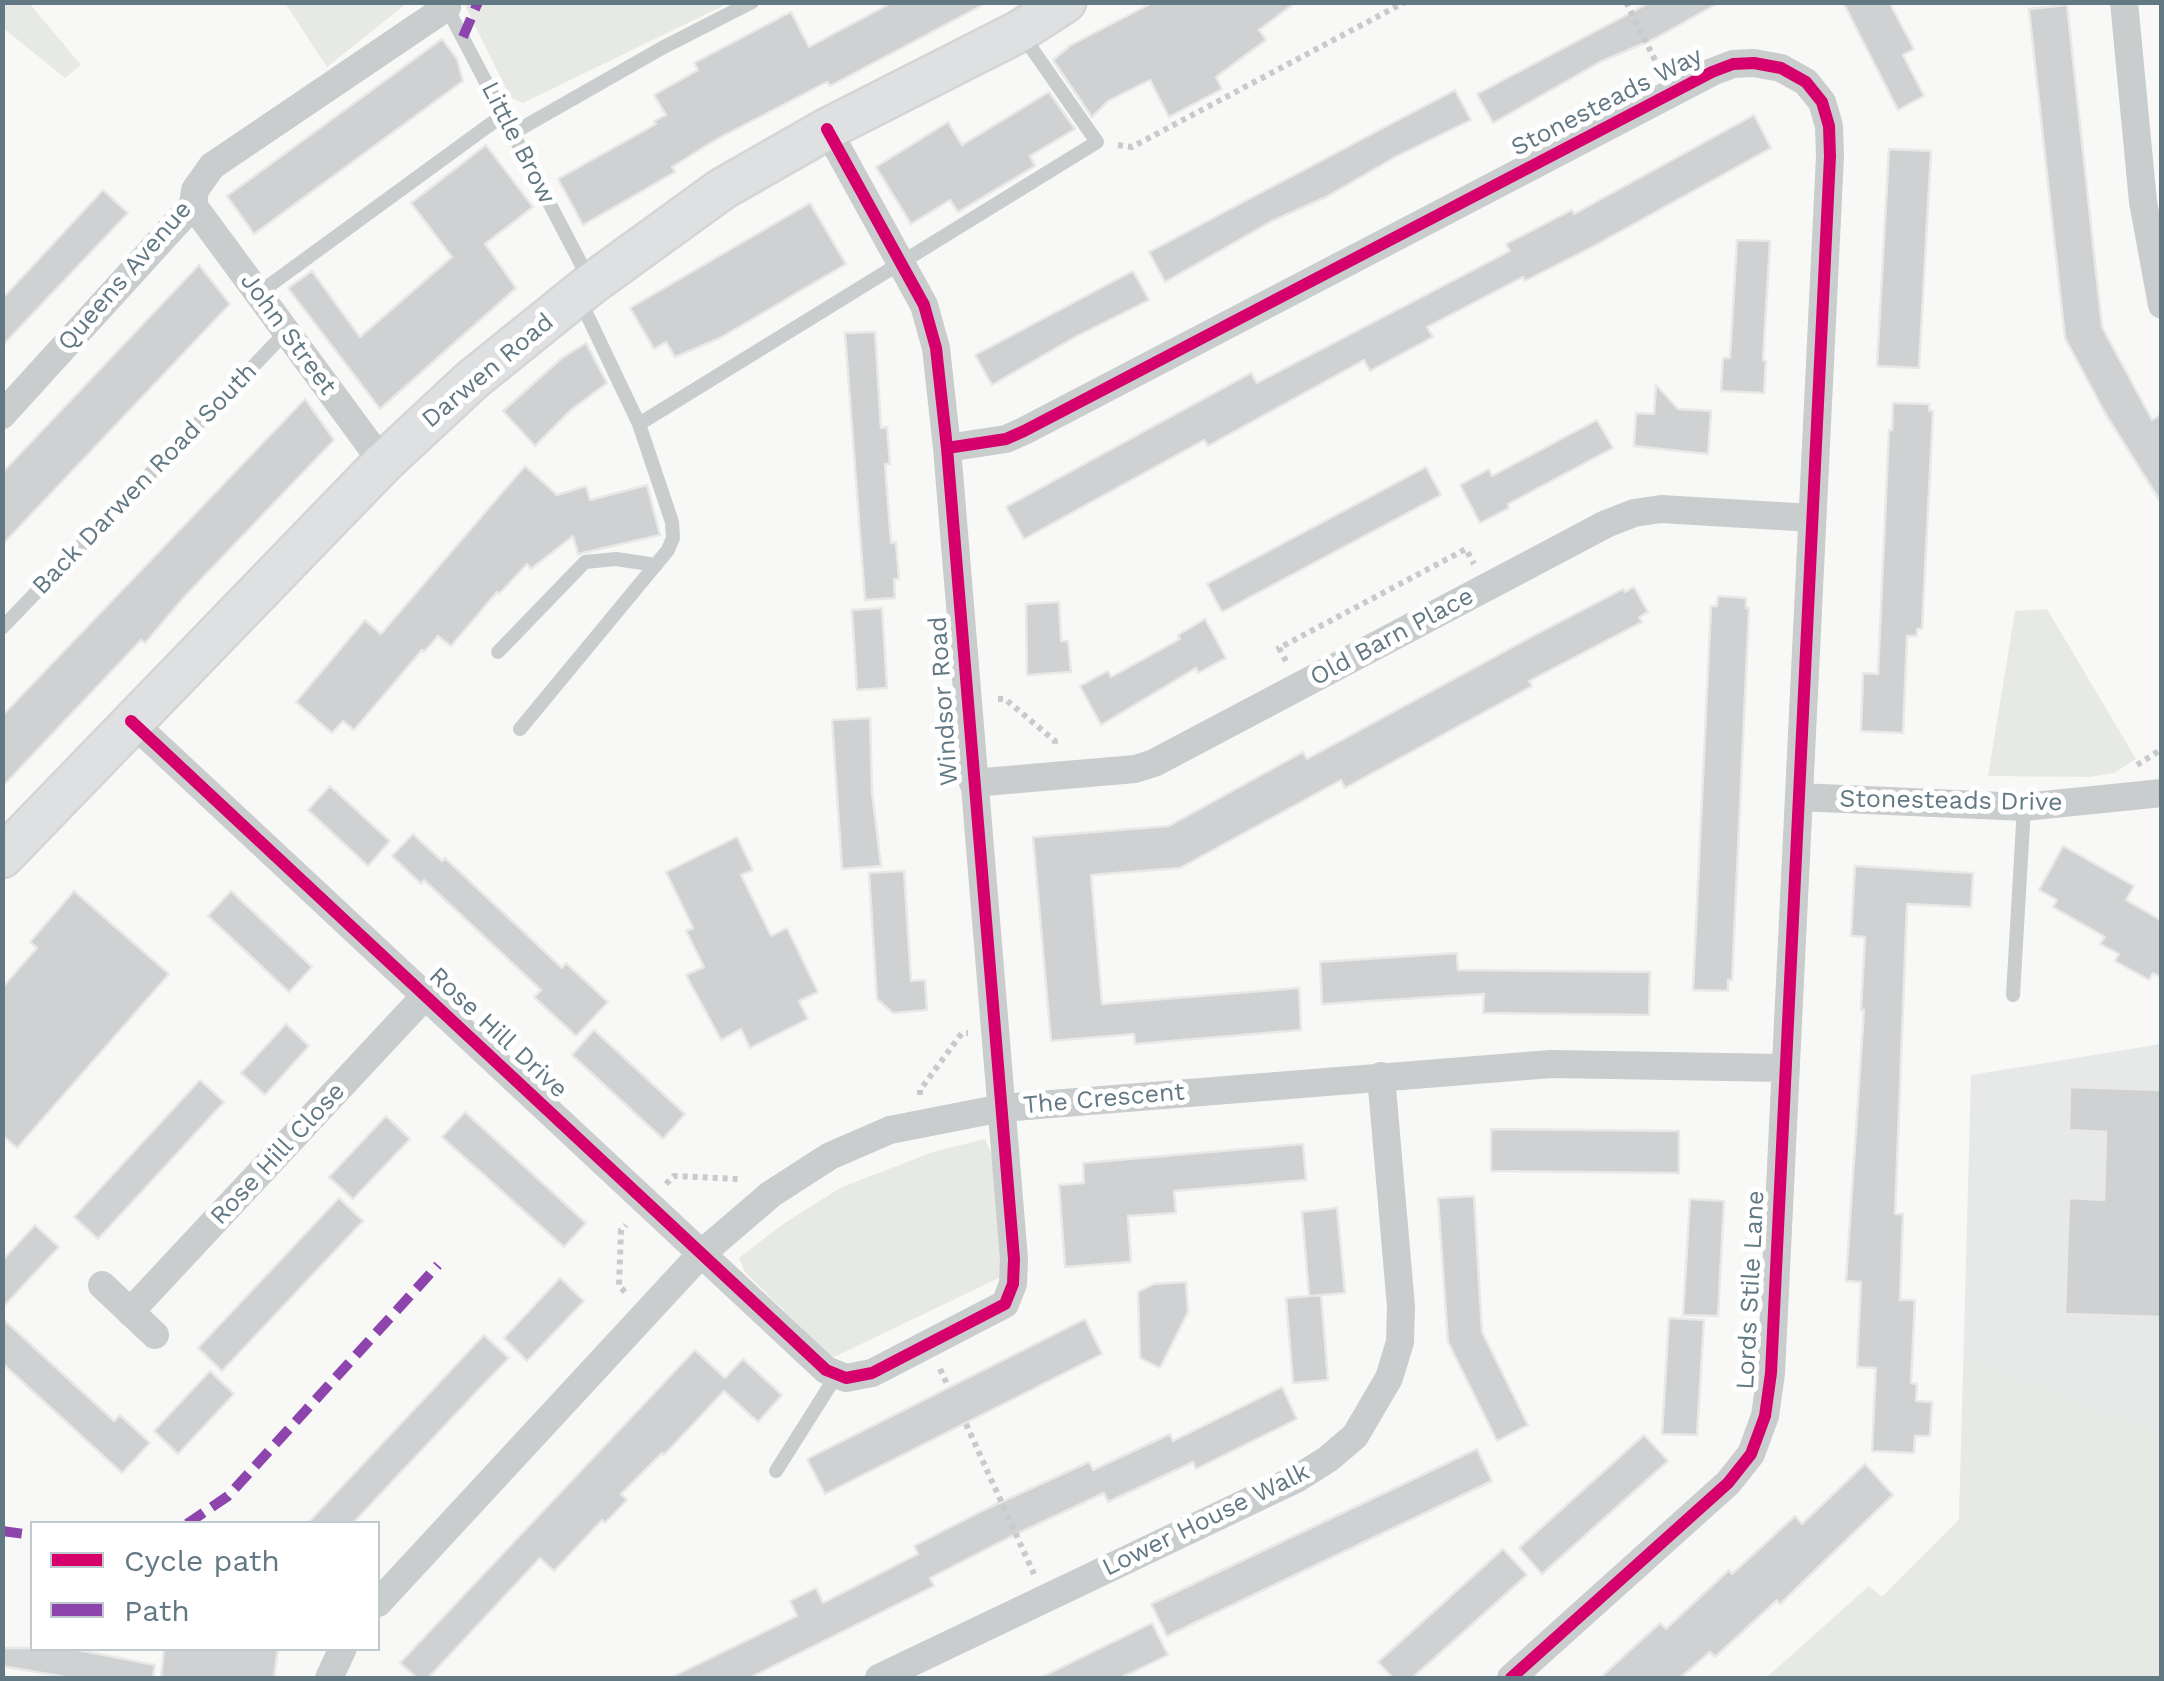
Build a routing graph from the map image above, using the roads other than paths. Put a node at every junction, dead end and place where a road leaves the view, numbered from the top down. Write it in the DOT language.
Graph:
graph roads {
  1 [pos="752,2"];
  2 [pos="1065,2"];
  3 [pos="2124,2"];
  4 [pos="446,5"];
  5 [pos="1020,31"];
  6 [pos="503,114"];
  7 [pos="827,129"];
  8 [pos="513,133"];
  9 [pos="193,205"];
  10 [pos="901,262"];
  11 [pos="584,290"];
  12 [pos="258,293"];
  13 [pos="2160,297"];
  14 [pos="287,331"];
  15 [pos="2,415"];
  16 [pos="639,424"];
  17 [pos="948,448"];
  18 [pos="383,462"];
  19 [pos="1812,518"];
  20 [pos="656,565"];
  21 [pos="2,628"];
  22 [pos="498,652"];
  23 [pos="131,721"];
  24 [pos="520,729"];
  25 [pos="973,782"];
  26 [pos="2162,793"];
  27 [pos="1799,797"];
  28 [pos="2024,808"];
  29 [pos="2,857"];
  30 [pos="2013,995"];
  31 [pos="425,996"];
  32 [pos="1784,1068"];
  33 [pos="1381,1076"];
  34 [pos="1002,1108"];
  35 [pos="701,1254"];
  36 [pos="102,1285"];
  37 [pos="130,1312"];
  38 [pos="154,1335"];
  39 [pos="836,1376"];
  40 [pos="776,1471"];
  41 [pos="380,1601"];
  42 [pos="342,1651"];
  43 [pos="329,1678"];
  44 [pos="880,1678"];
  45 [pos="1512,1678"];
  1 -- 8 [label="lane"];
  2 -- 5 [label="main road, Darwen Road"];
  3 -- 13 [label="street"];
  4 -- 6 [label="lane, Little Brow"];
  4 -- 9 [label="street, Queens Avenue"];
  5 -- 7 [label="main road, Darwen Road"];
  5 -- 10 [label="lane"];
  6 -- 8 [label="lane, Little Brow"];
  6 -- 12 [label="lane"];
  7 -- 10 [label="street, Windsor Road"];
  7 -- 11 [label="main road, Darwen Road"];
  8 -- 11 [label="lane, Little Brow"];
  9 -- 12 [label="street, John Street"];
  9 -- 15 [label="street, Queens Avenue"];
  10 -- 16 [label="lane"];
  10 -- 17 [label="street, Windsor Road"];
  11 -- 16 [label="lane, Little Brow"];
  11 -- 18 [label="main road, Darwen Road"];
  12 -- 14 [label="street, John Street"];
  14 -- 18 [label="street, John Street"];
  14 -- 21 [label="lane, Back Darwen Road South"];
  16 -- 20 [label="lane, Little Brow"];
  17 -- 19 [label="street, Stonesteads Way"];
  17 -- 25 [label="street, Windsor Road"];
  18 -- 23 [label="main road, Darwen Road"];
  19 -- 25 [label="street, Old Barn Place"];
  19 -- 27 [label="street, Stonesteads Way"];
  20 -- 22 [label="lane"];
  20 -- 24 [label="lane"];
  23 -- 29 [label="main road, Darwen Road"];
  23 -- 31 [label="street, Rose Hill Drive"];
  25 -- 34 [label="street, Windsor Road"];
  26 -- 28 [label="street, Stonesteads Drive"];
  27 -- 28 [label="street, Stonesteads Drive"];
  27 -- 32 [label="street, Lords Stile Lane"];
  28 -- 30 [label="lane"];
  31 -- 35 [label="street, Rose Hill Drive"];
  31 -- 37 [label="street, Rose Hill Close"];
  32 -- 33 [label="street, The Crescent"];
  32 -- 45 [label="street, Lords Stile Lane"];
  33 -- 34 [label="street, The Crescent"];
  33 -- 44 [label="street, Lower House Walk"];
  34 -- 35 [label="street, The Crescent"];
  34 -- 39 [label="street, Windsor Road"];
  35 -- 39 [label="street, Rose Hill Drive"];
  35 -- 41 [label="street, The Crescent"];
  36 -- 37 [label="street"];
  37 -- 38 [label="street"];
  39 -- 40 [label="lane"];
  42 -- 43 [label="street"];
}
